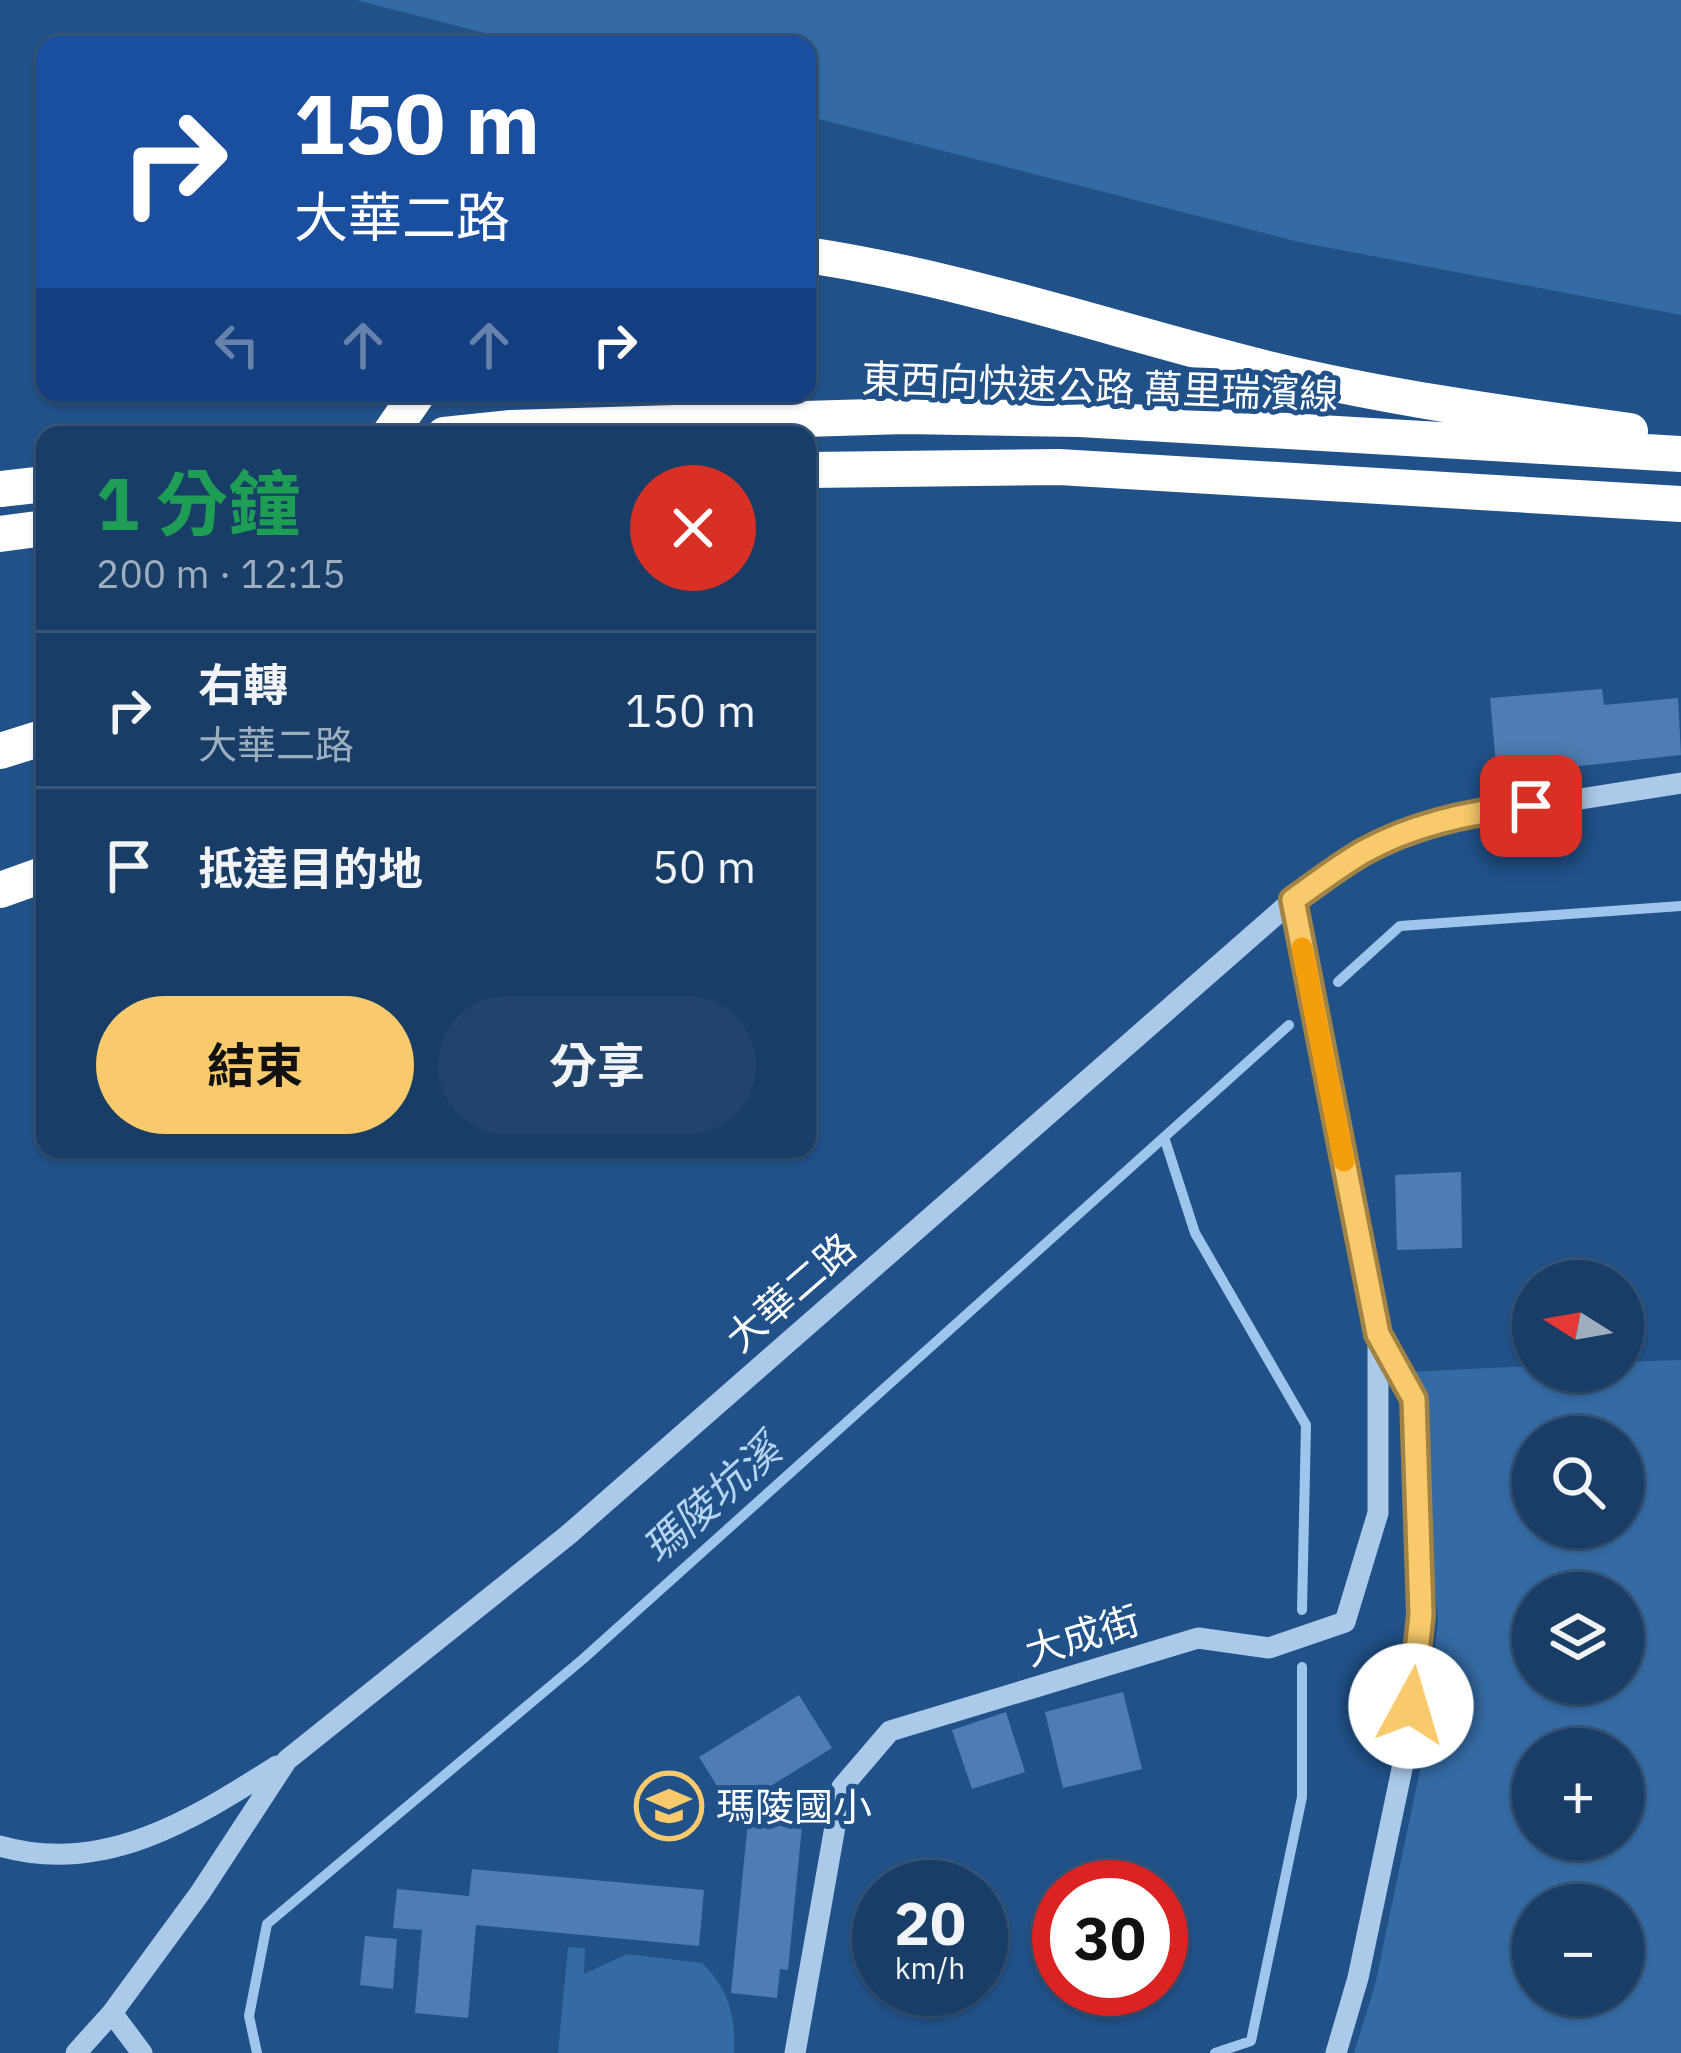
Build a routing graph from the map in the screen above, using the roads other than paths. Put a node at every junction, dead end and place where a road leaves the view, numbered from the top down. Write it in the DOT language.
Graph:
graph roads {
  1 [pos="816,255"];
  2 [pos="578,426"];
  3 [pos="1681,438"];
  4 [pos="1681,454"];
  5 [pos="817,473"];
  6 [pos="36,485"];
  7 [pos="0,489"];
  8 [pos="1681,504"];
  9 [pos="36,530"];
  10 [pos="0,534"];
  11 [pos="36,740"];
  12 [pos="0,751"];
  13 [pos="1681,783"];
  14 [pos="36,877"];
  15 [pos="0,890"];
  16 [pos="1293,900"];
  17 [pos="1378,1334"];
  18 [pos="287,1760"];
  19 [pos="0,1846"];
  20 [pos="112,2013"];
  21 [pos="76,2053"];
  22 [pos="142,2053"];
  23 [pos="795,2053"];
  24 [pos="1336,2053"];
  1 -- 3 [label="highway"];
  2 -- 4 [label="highway, 東西向快速公路 萬里瑞濱線"];
  5 -- 8 [label="highway, 東西向快速公路 萬里瑞濱線"];
  6 -- 7 [label="highway"];
  9 -- 10 [label="highway"];
  11 -- 12 [label="highway"];
  13 -- 16 [label="street, 大華二路"];
  14 -- 15 [label="highway"];
  16 -- 17 [label="street, 大成街"];
  16 -- 18 [label="street, 大華二路"];
  17 -- 23 [label="street, 大成街"];
  17 -- 24 [label="street, 大成街"];
  18 -- 19 [label="street"];
  18 -- 20 [label="street, 大華二路"];
  20 -- 21 [label="street, 大華二路"];
  20 -- 22 [label="street"];
}
